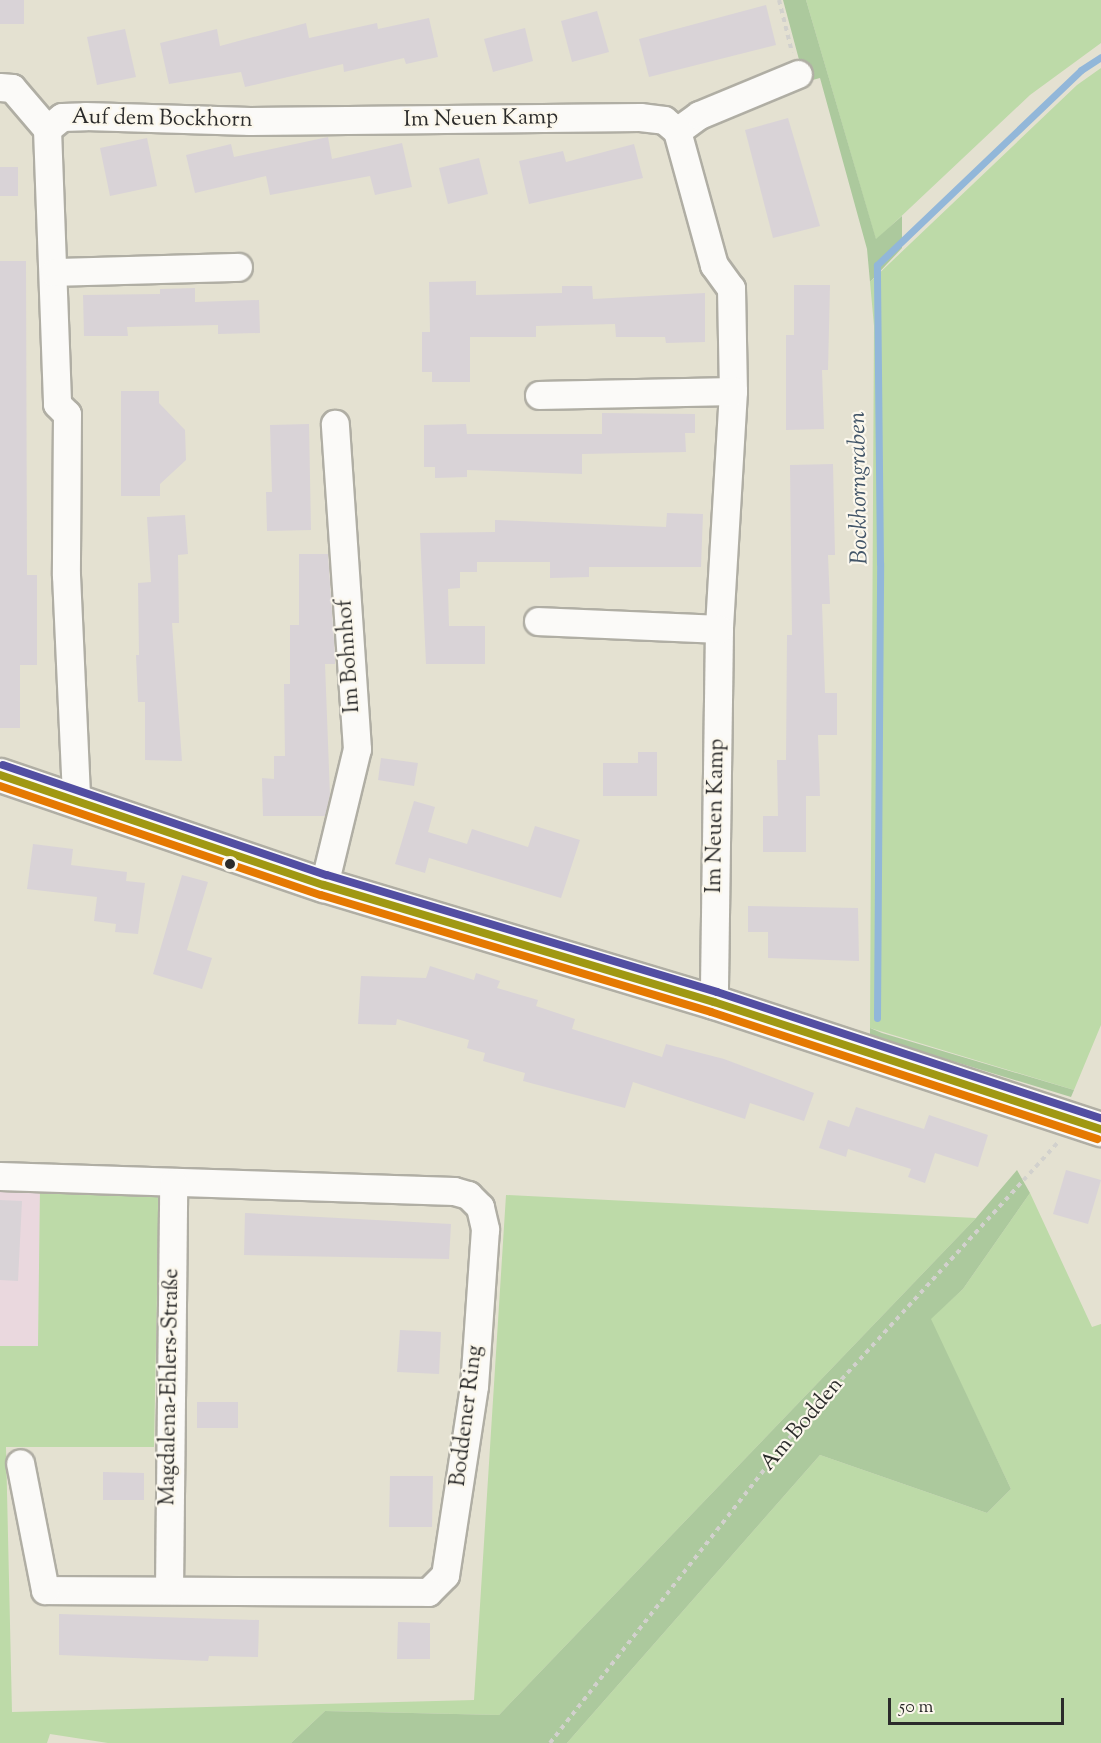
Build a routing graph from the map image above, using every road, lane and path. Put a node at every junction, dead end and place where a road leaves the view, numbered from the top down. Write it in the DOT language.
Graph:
graph roads {
  1 [pos="779,0"];
  2 [pos="798,74"];
  3 [pos="0,87"];
  4 [pos="280,121"];
  5 [pos="47,129"];
  6 [pos="677,131"];
  7 [pos="238,267"];
  8 [pos="54,272"];
  9 [pos="733,391"];
  10 [pos="539,395"];
  11 [pos="335,424"];
  12 [pos="538,621"];
  13 [pos="719,629"];
  14 [pos="0,775"];
  15 [pos="76,798"];
  16 [pos="324,885"];
  17 [pos="714,1002"];
  18 [pos="1087,1125"];
  19 [pos="0,1176"];
  20 [pos="172,1183"];
  21 [pos="20,1463"];
  22 [pos="169,1590"];
  23 [pos="550,1743"];
  1 -- 2 [label="path"];
  2 -- 6 [label="street"];
  3 -- 5 [label="street, Auf dem Bockhorn"];
  4 -- 5 [label="street, Auf dem Bockhorn"];
  4 -- 6 [label="street, Im Neuen Kamp"];
  5 -- 8 [label="street, Auf dem Bockhorn"];
  6 -- 9 [label="street, Im Neuen Kamp"];
  7 -- 8 [label="street"];
  8 -- 15 [label="street, Auf dem Bockhorn"];
  9 -- 10 [label="street"];
  9 -- 13 [label="street, Im Neuen Kamp"];
  11 -- 16 [label="street, Im Bohnhof"];
  12 -- 13 [label="street"];
  13 -- 17 [label="street, Im Neuen Kamp"];
  14 -- 15 [label="street"];
  15 -- 16 [label="street"];
  16 -- 17 [label="street"];
  17 -- 18 [label="street"];
  18 -- 23 [label="path, Am Bodden"];
  19 -- 20 [label="street, Boddener Ring"];
  20 -- 22 [label="street, Magdalena-Ehlers-Straße"];
  20 -- 22 [label="street, Boddener Ring"];
  21 -- 22 [label="street, Boddener Ring"];
}
